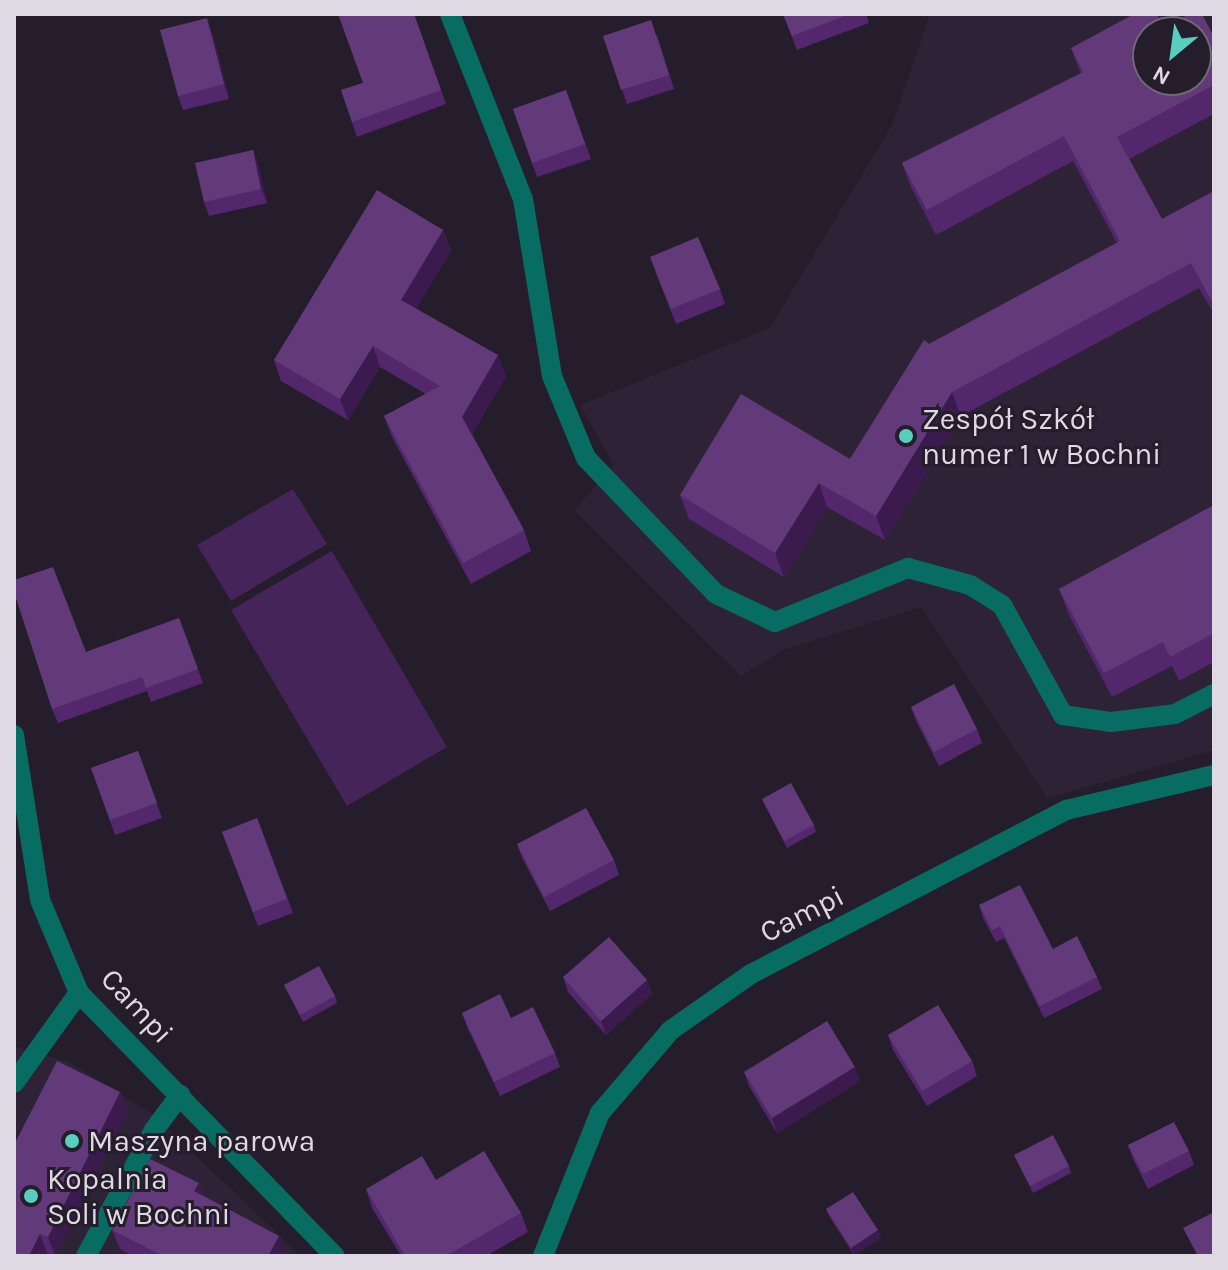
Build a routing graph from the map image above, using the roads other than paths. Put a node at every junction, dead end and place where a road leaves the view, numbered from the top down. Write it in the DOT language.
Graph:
graph roads {
  1 [pos="450,14"];
  2 [pos="1214,694"];
  3 [pos="14,735"];
  4 [pos="1214,775"];
  5 [pos="79,993"];
  6 [pos="14,1083"];
  7 [pos="180,1095"];
  8 [pos="86,1256"];
  9 [pos="335,1256"];
  10 [pos="543,1256"];
  1 -- 2 [label="street"];
  3 -- 5 [label="street, Campi"];
  4 -- 10 [label="street, Campi"];
  5 -- 6 [label="street"];
  5 -- 7 [label="street, Campi"];
  7 -- 8 [label="street"];
  7 -- 9 [label="street, Campi"];
}
